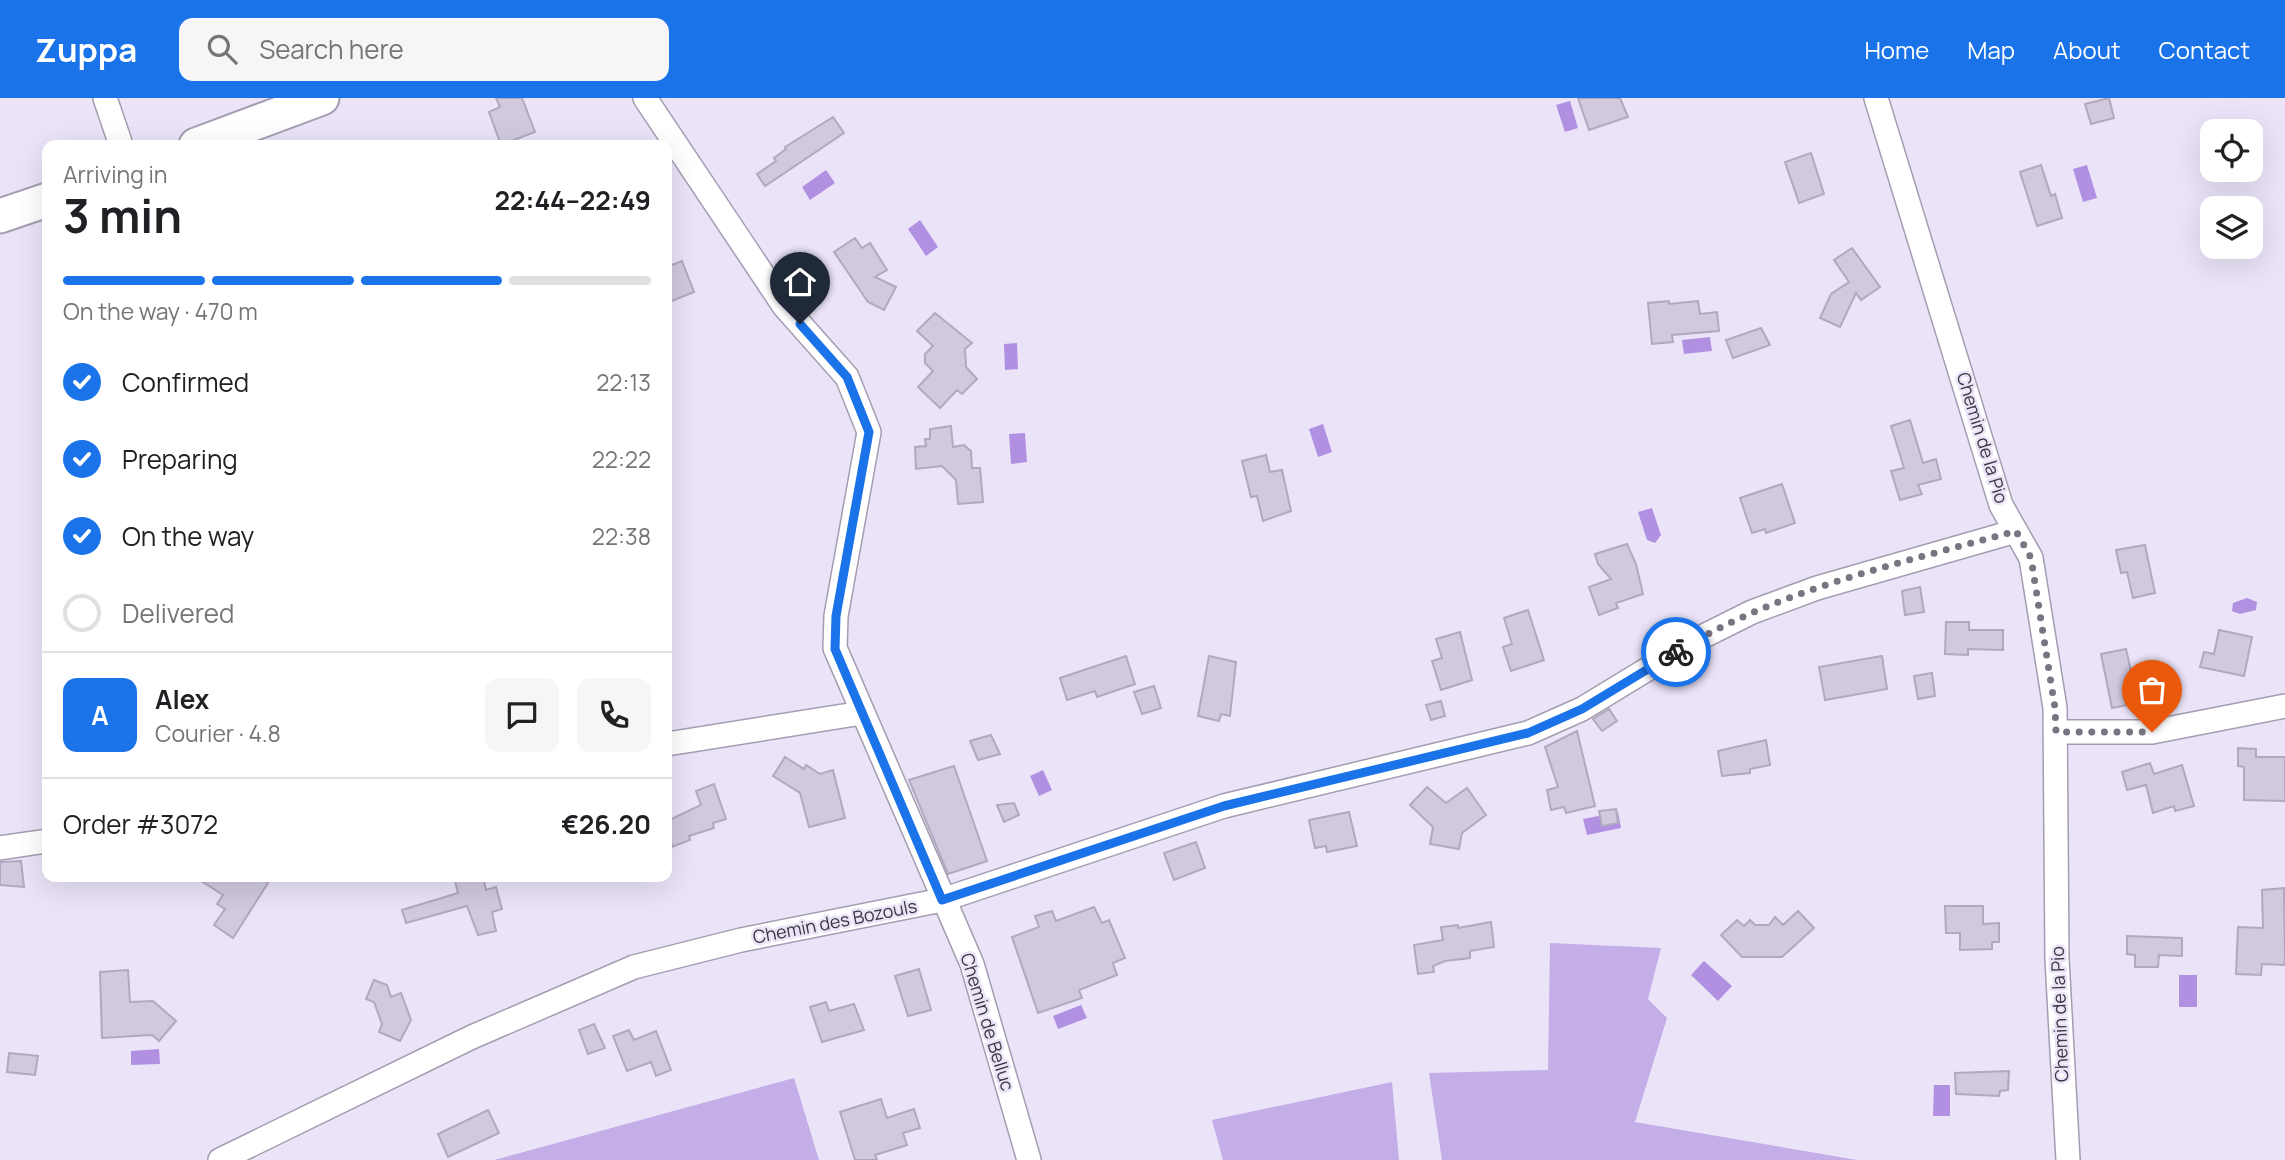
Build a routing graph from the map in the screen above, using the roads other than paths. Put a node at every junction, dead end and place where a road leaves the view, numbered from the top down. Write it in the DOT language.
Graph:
graph roads {
  1 [pos="105,98"];
  2 [pos="322,98"];
  3 [pos="645,98"];
  4 [pos="1876,98"];
  5 [pos="119,140"];
  6 [pos="209,140"];
  7 [pos="42,202"];
  8 [pos="0,216"];
  9 [pos="2016,531"];
  10 [pos="2285,706"];
  11 [pos="862,713"];
  12 [pos="2056,732"];
  13 [pos="672,743"];
  14 [pos="42,842"];
  15 [pos="0,848"];
  16 [pos="942,900"];
  17 [pos="220,1160"];
  18 [pos="1029,1160"];
  19 [pos="2068,1160"];
  1 -- 5 [label="street"];
  2 -- 6 [label="main road"];
  3 -- 11 [label="street, Chemin de Belluc"];
  4 -- 9 [label="street, Chemin de la Pio"];
  7 -- 8 [label="main road"];
  9 -- 12 [label="street, Chemin de la Pio"];
  9 -- 16 [label="street, Chemin des Bozouls"];
  10 -- 12 [label="street"];
  11 -- 13 [label="street"];
  11 -- 16 [label="street, Chemin de Belluc"];
  12 -- 19 [label="street, Chemin de la Pio"];
  14 -- 15 [label="street"];
  16 -- 17 [label="street, Chemin des Bozouls"];
  16 -- 18 [label="street, Chemin de Belluc"];
}
